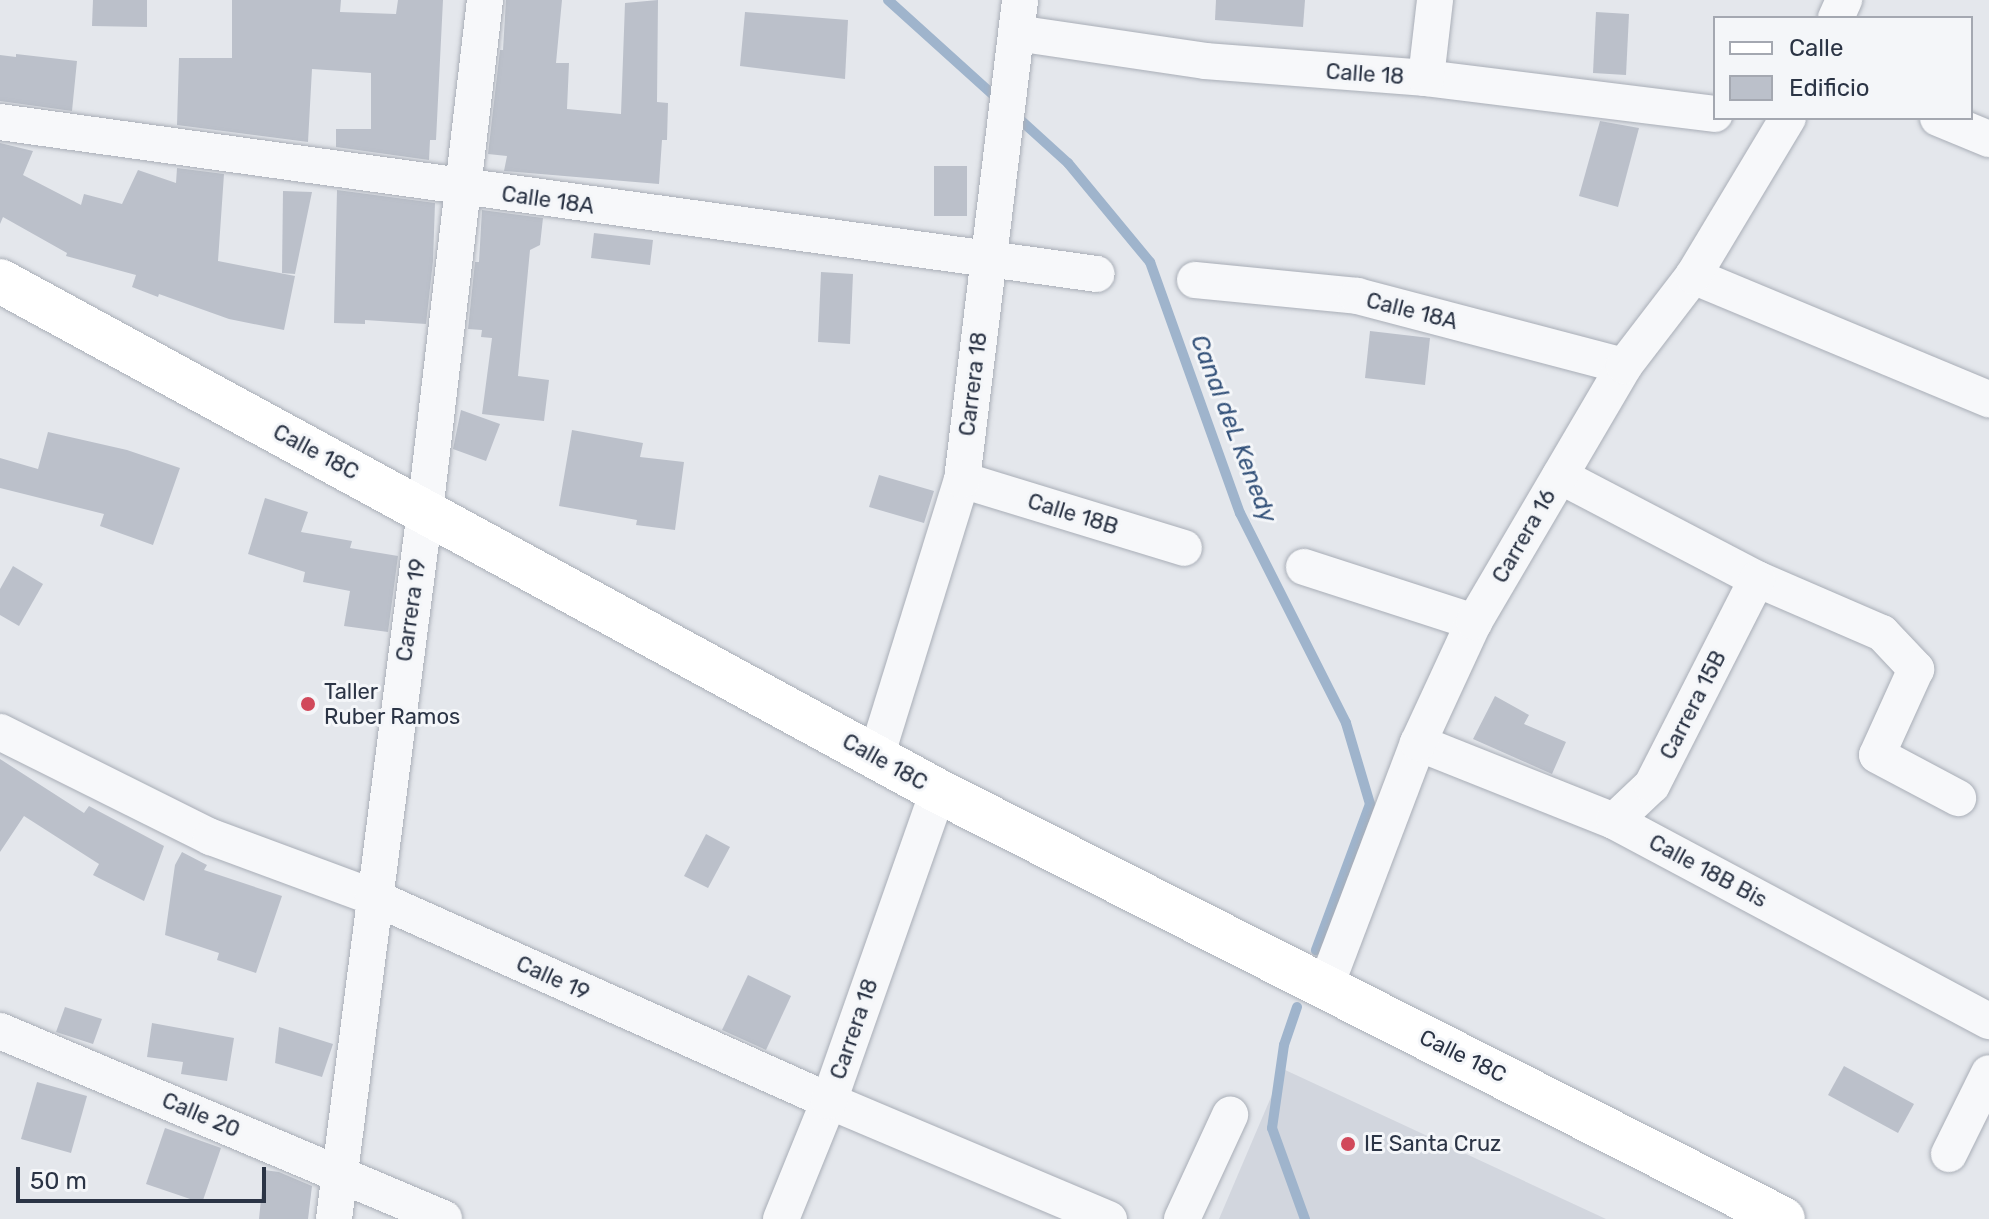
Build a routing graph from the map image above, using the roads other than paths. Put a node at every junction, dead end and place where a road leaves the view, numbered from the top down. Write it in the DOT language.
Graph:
graph roads {
  1 [pos="485,0"];
  2 [pos="1435,0"];
  3 [pos="1018,16"];
  4 [pos="1426,78"];
  5 [pos="1713,114"];
  6 [pos="1774,120"];
  7 [pos="1943,120"];
  8 [pos="0,122"];
  9 [pos="1989,139"];
  10 [pos="464,189"];
  11 [pos="988,258"];
  12 [pos="1097,274"];
  13 [pos="1693,276"];
  14 [pos="1195,280"];
  15 [pos="0,281"];
  16 [pos="1624,366"];
  17 [pos="1989,399"];
  18 [pos="1560,476"];
  19 [pos="962,480"];
  20 [pos="425,511"];
  21 [pos="1184,548"];
  22 [pos="1304,567"];
  23 [pos="1757,579"];
  24 [pos="1474,622"];
  25 [pos="0,732"];
  26 [pos="1418,743"];
  27 [pos="876,757"];
  28 [pos="938,791"];
  29 [pos="1958,798"];
  30 [pos="1614,821"];
  31 [pos="373,897"];
  32 [pos="1325,988"];
  33 [pos="1989,1021"];
  34 [pos="0,1031"];
  35 [pos="1989,1073"];
  36 [pos="829,1101"];
  37 [pos="1230,1115"];
  38 [pos="1949,1154"];
  39 [pos="340,1173"];
  40 [pos="334,1219"];
  41 [pos="444,1219"];
  42 [pos="781,1219"];
  43 [pos="1109,1219"];
  44 [pos="1182,1219"];
  45 [pos="1783,1219"];
  1 -- 10 [label="street, Carrera 19"];
  2 -- 4 [label="street"];
  3 -- 4 [label="street, Calle 18"];
  3 -- 11 [label="street, Carrera 18"];
  4 -- 5 [label="street, Calle 18"];
  6 -- 13 [label="street, Carrera 16"];
  7 -- 9 [label="street"];
  8 -- 10 [label="street, Calle 18A"];
  10 -- 11 [label="street, Calle 18A"];
  10 -- 20 [label="street, Carrera 19"];
  11 -- 12 [label="street, Calle 18A"];
  11 -- 19 [label="street, Carrera 18"];
  13 -- 16 [label="street, Carrera 16"];
  13 -- 17 [label="street"];
  14 -- 16 [label="street, Calle 18A"];
  15 -- 20 [label="main road, Calle 18C"];
  16 -- 18 [label="street, Carrera 16"];
  18 -- 23 [label="street"];
  18 -- 24 [label="street, Carrera 16"];
  19 -- 21 [label="street, Calle 18B"];
  19 -- 27 [label="street, Carrera 18"];
  20 -- 27 [label="main road, Calle 18C"];
  20 -- 31 [label="street, Carrera 19"];
  22 -- 24 [label="street"];
  23 -- 29 [label="street"];
  23 -- 30 [label="street, Carrera 15B"];
  24 -- 26 [label="street, Carrera 16"];
  25 -- 31 [label="street, Calle 19"];
  26 -- 30 [label="street, Calle 18B Bis"];
  26 -- 32 [label="street, Carrera 16"];
  27 -- 28 [label="main road, Calle 18C"];
  28 -- 32 [label="main road, Calle 18C"];
  28 -- 36 [label="street, Carrera 18"];
  30 -- 33 [label="street, Calle 18B Bis"];
  31 -- 36 [label="street, Calle 19"];
  31 -- 39 [label="street, Carrera 19"];
  32 -- 45 [label="main road, Calle 18C"];
  34 -- 39 [label="street, Calle 20"];
  35 -- 38 [label="street"];
  36 -- 42 [label="street, Carrera 18"];
  36 -- 43 [label="street, Calle 19"];
  37 -- 44 [label="street"];
  39 -- 40 [label="street, Carrera 19"];
  39 -- 41 [label="street, Calle 20"];
}
